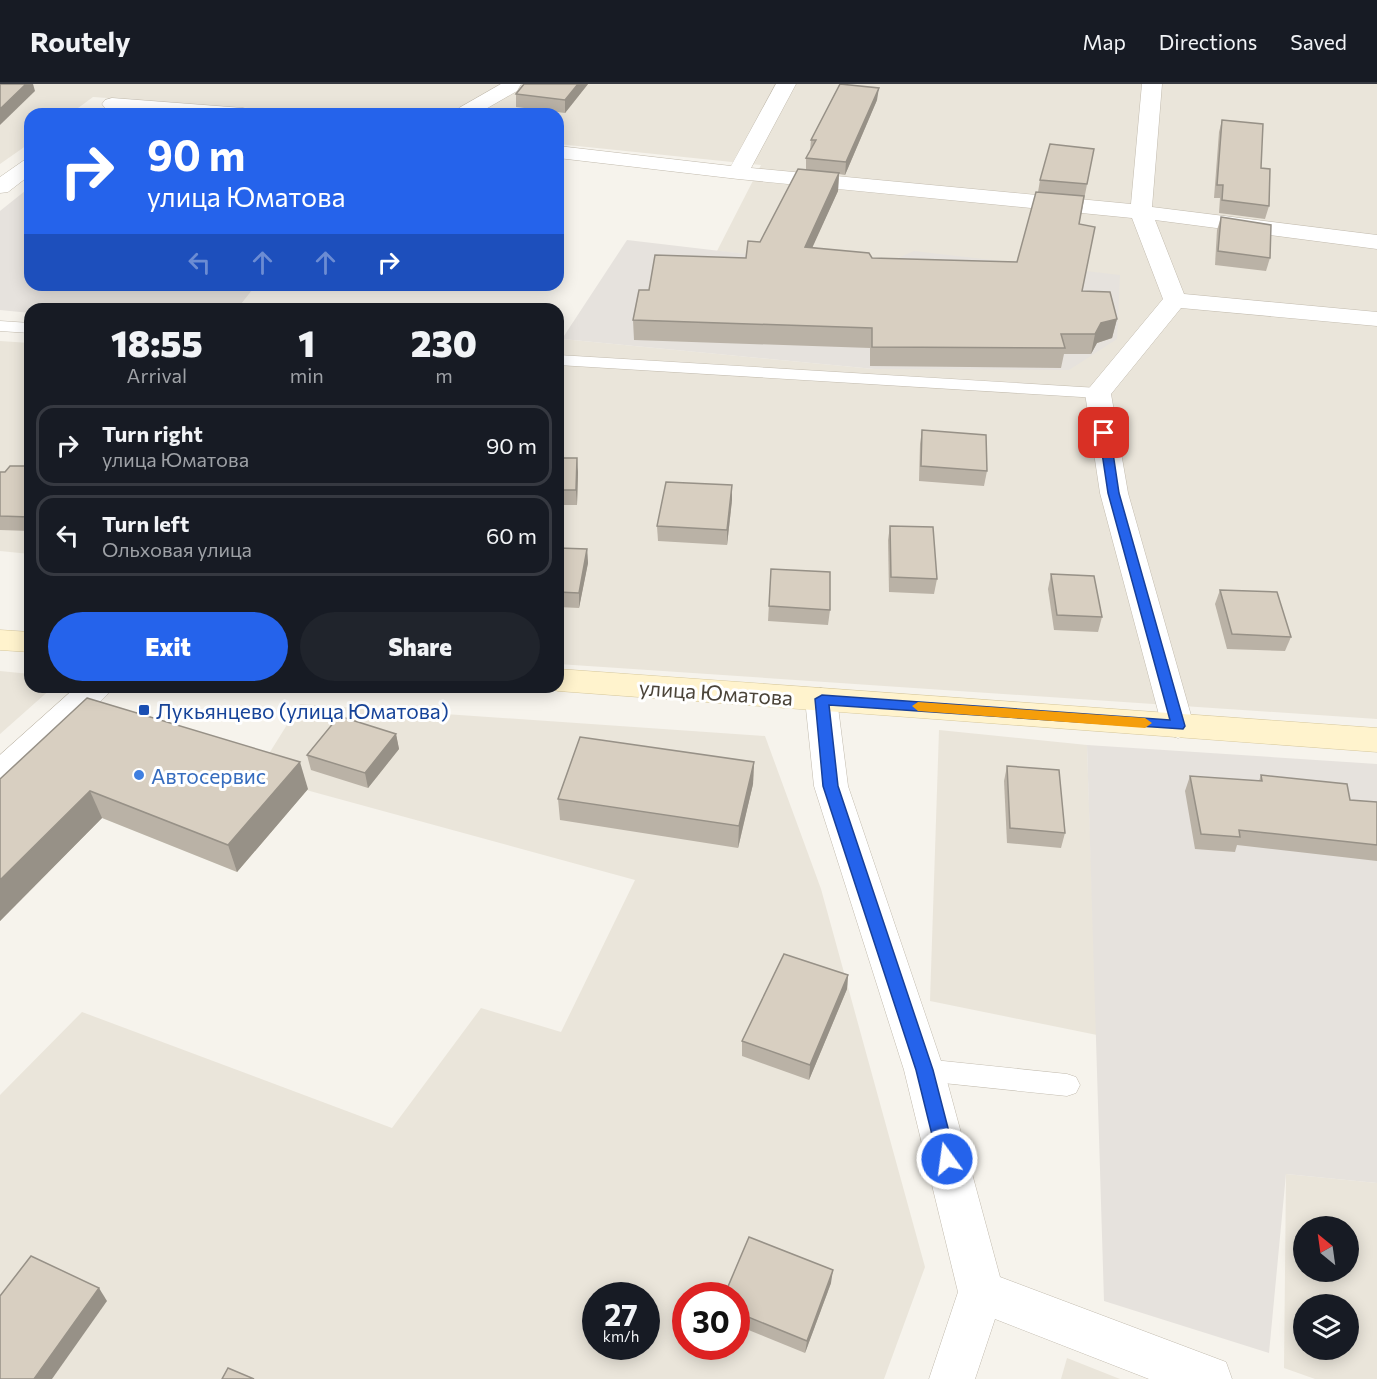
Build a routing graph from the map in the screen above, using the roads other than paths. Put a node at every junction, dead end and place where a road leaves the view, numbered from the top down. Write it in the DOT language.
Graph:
graph roads {
  1 [pos="136,84"];
  2 [pos="512,84"];
  3 [pos="786,84"];
  4 [pos="1152,84"];
  5 [pos="106,108"];
  6 [pos="471,108"];
  7 [pos="564,153"];
  8 [pos="24,169"];
  9 [pos="738,173"];
  10 [pos="0,187"];
  11 [pos="1140,212"];
  12 [pos="1377,242"];
  13 [pos="1175,300"];
  14 [pos="1377,319"];
  15 [pos="0,326"];
  16 [pos="24,328"];
  17 [pos="564,360"];
  18 [pos="1098,393"];
  19 [pos="0,640"];
  20 [pos="24,642"];
  21 [pos="564,680"];
  22 [pos="89,693"];
  23 [pos="822,699"];
  24 [pos="1178,726"];
  25 [pos="1377,740"];
  26 [pos="0,775"];
  27 [pos="924,1070"];
  28 [pos="1068,1085"];
  29 [pos="981,1292"];
  30 [pos="952,1379"];
  31 [pos="1209,1379"];
  1 -- 5 [label="street"];
  2 -- 6 [label="street"];
  3 -- 9 [label="street"];
  4 -- 11 [label="street"];
  7 -- 9 [label="street"];
  8 -- 10 [label="street"];
  9 -- 11 [label="street"];
  11 -- 12 [label="street"];
  11 -- 13 [label="street"];
  13 -- 14 [label="street"];
  13 -- 18 [label="street"];
  15 -- 16 [label="lane"];
  17 -- 18 [label="lane"];
  18 -- 24 [label="street"];
  19 -- 20 [label="main road"];
  21 -- 23 [label="main road, улица Юматова"];
  22 -- 26 [label="street"];
  23 -- 24 [label="main road, улица Юматова"];
  23 -- 27 [label="street"];
  24 -- 25 [label="main road, улица Юматова"];
  27 -- 28 [label="lane"];
  27 -- 29 [label="street"];
  29 -- 30 [label="street"];
  29 -- 31 [label="street"];
}
